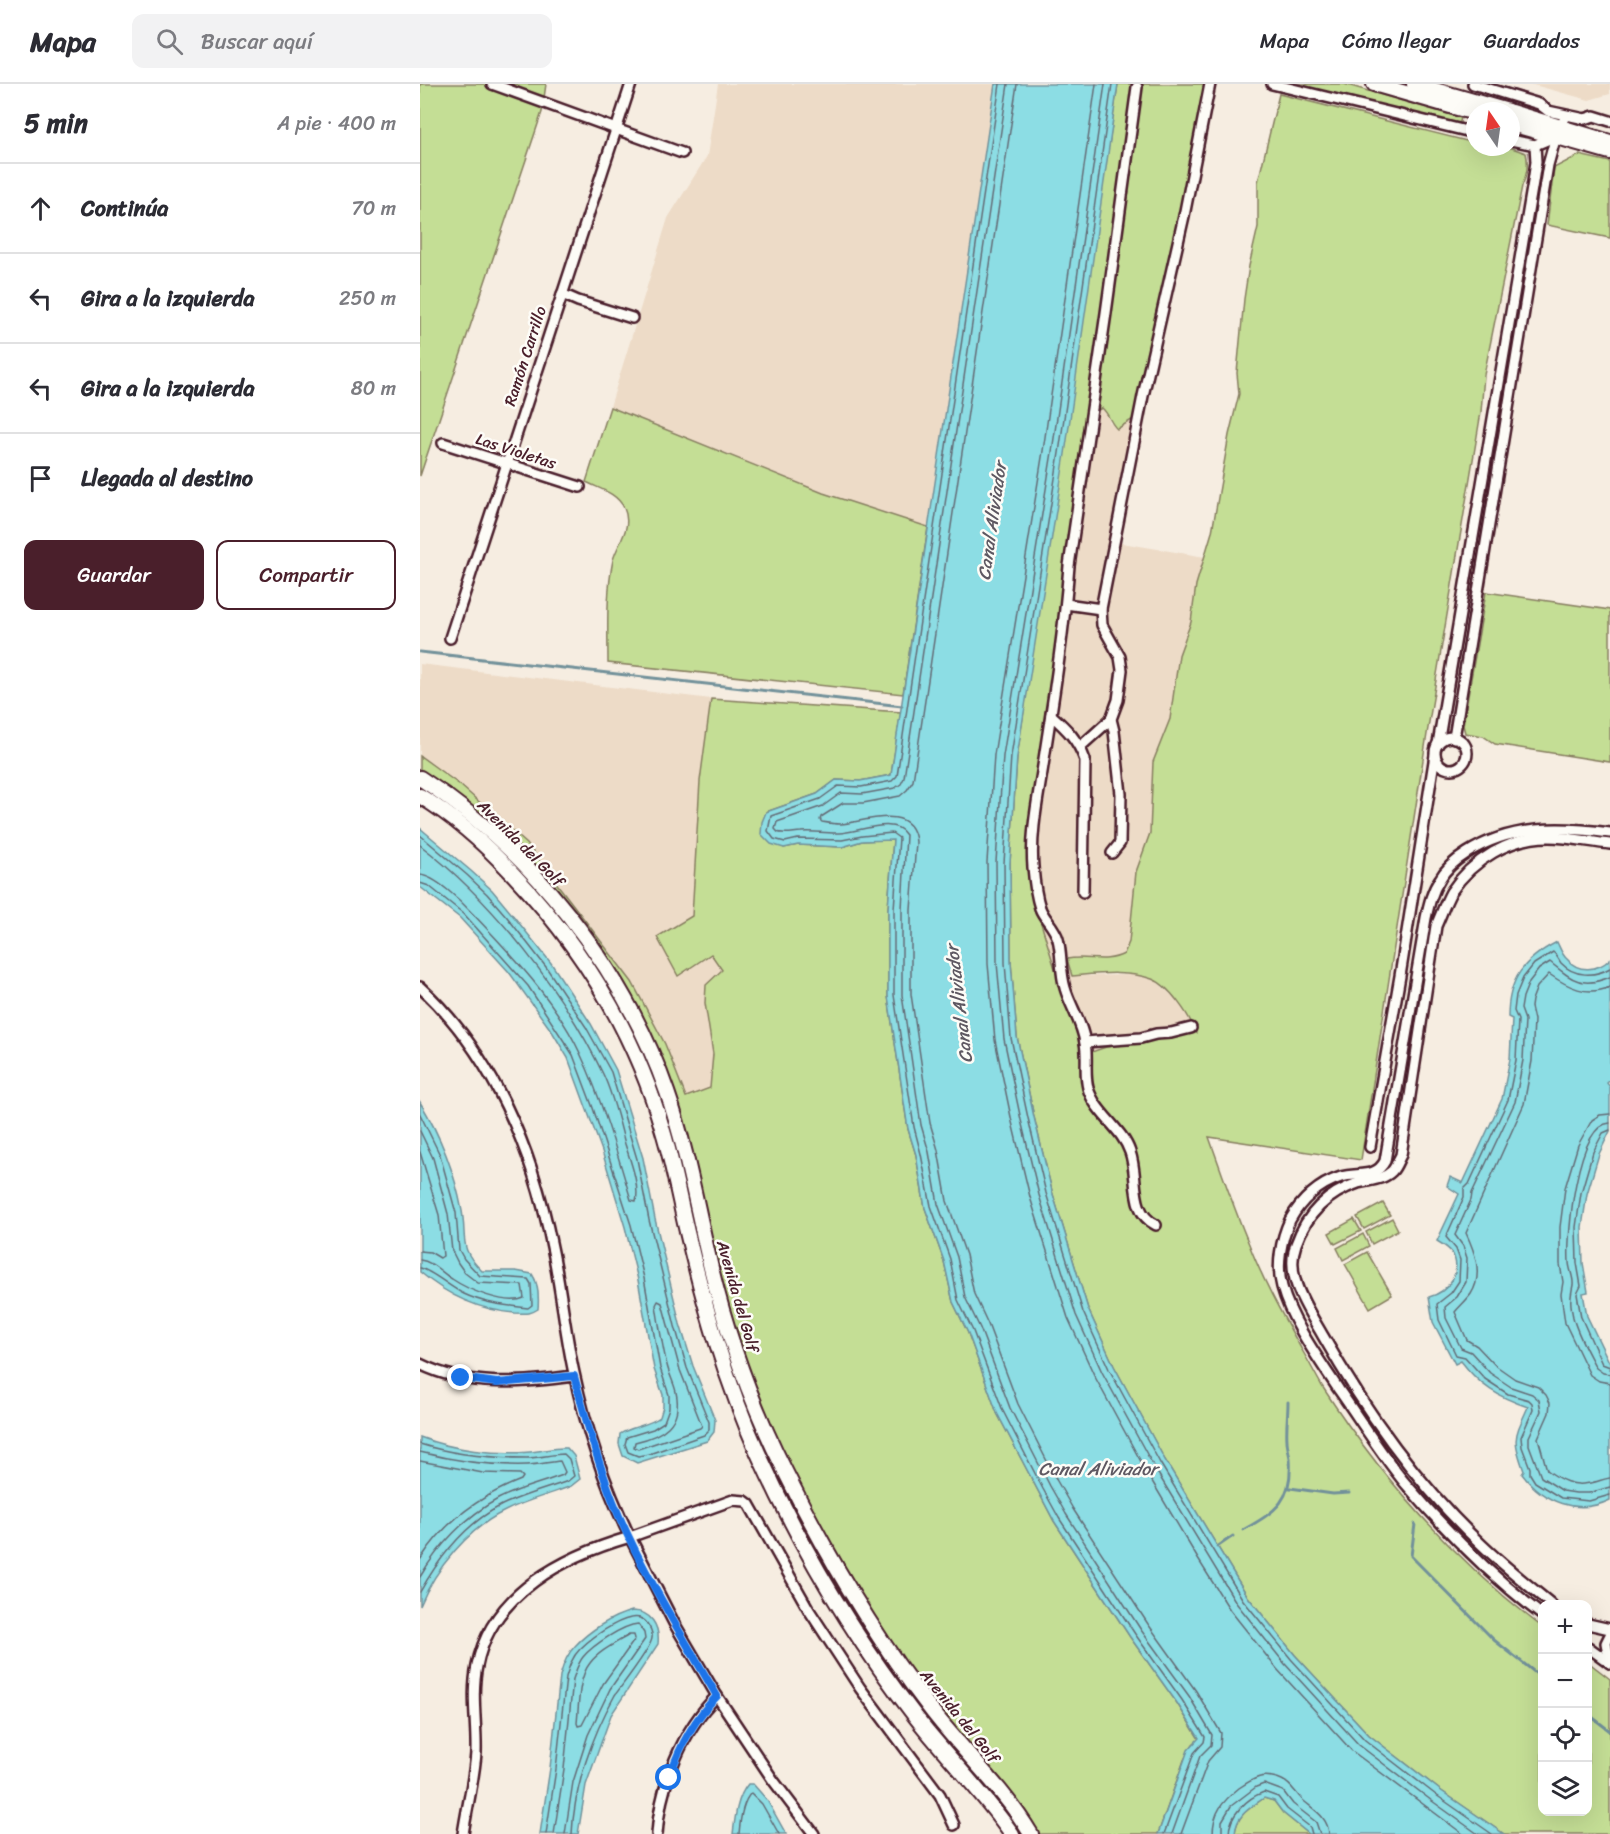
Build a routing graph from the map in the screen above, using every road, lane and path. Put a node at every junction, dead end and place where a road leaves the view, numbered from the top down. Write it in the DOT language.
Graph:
graph roads {
  1 [pos="492,84"];
  2 [pos="631,84"];
  3 [pos="1210,84"];
  4 [pos="1272,84"];
  5 [pos="1374,84"];
  6 [pos="1414,84"];
  7 [pos="1473,84"];
  8 [pos="1137,87"];
  9 [pos="1475,102"];
  10 [pos="1466,110"];
  11 [pos="1548,111"];
  12 [pos="1520,115"];
  13 [pos="1527,117"];
  14 [pos="1610,121"];
  15 [pos="1520,124"];
  16 [pos="1561,126"];
  17 [pos="615,131"];
  18 [pos="1466,131"];
  19 [pos="1520,142"];
  20 [pos="1610,142"];
  21 [pos="1535,145"];
  22 [pos="1610,152"];
  23 [pos="682,153"];
  24 [pos="1517,275"];
  25 [pos="1530,277"];
  26 [pos="562,294"];
  27 [pos="632,318"];
  28 [pos="442,442"];
  29 [pos="505,464"];
  30 [pos="1482,481"];
  31 [pos="1496,483"];
  32 [pos="580,487"];
  33 [pos="1066,604"];
  34 [pos="1101,609"];
  35 [pos="450,638"];
  36 [pos="1051,715"];
  37 [pos="1111,719"];
  38 [pos="1454,738"];
  39 [pos="1438,744"];
  40 [pos="1080,747"];
  41 [pos="1435,754"];
  42 [pos="420,778"];
  43 [pos="420,796"];
  44 [pos="1610,833"];
  45 [pos="1610,844"];
  46 [pos="1112,852"];
  47 [pos="1468,852"];
  48 [pos="1476,865"];
  49 [pos="1441,877"];
  50 [pos="1454,889"];
  51 [pos="1083,892"];
  52 [pos="420,987"];
  53 [pos="1191,1028"];
  54 [pos="1085,1042"];
  55 [pos="1370,1147"];
  56 [pos="1156,1225"];
  57 [pos="420,1364"];
  58 [pos="574,1376"];
  59 [pos="630,1537"];
  60 [pos="1545,1600"];
  61 [pos="1538,1612"];
  62 [pos="1592,1625"];
  63 [pos="1610,1629"];
  64 [pos="1610,1635"];
  65 [pos="1592,1647"];
  66 [pos="1592,1650"];
  67 [pos="1608,1652"];
  68 [pos="1610,1663"];
  69 [pos="717,1696"];
  70 [pos="954,1825"];
  71 [pos="463,1834"];
  72 [pos="657,1834"];
  73 [pos="814,1834"];
  74 [pos="1012,1834"];
  75 [pos="1030,1834"];
  1 -- 17 [label="street"];
  2 -- 17 [label="street, Ramón Carrillo"];
  3 -- 34 [label="street"];
  4 -- 18 [label="street"];
  5 -- 10 [label="street"];
  6 -- 9 [label="street"];
  7 -- 11 [label="street"];
  8 -- 33 [label="street"];
  11 -- 13 [label="street"];
  11 -- 16 [label="street"];
  12 -- 13 [label="street"];
  13 -- 16 [label="street"];
  14 -- 16 [label="street"];
  15 -- 16 [label="street"];
  16 -- 20 [label="street"];
  16 -- 21 [label="street"];
  16 -- 22 [label="street"];
  16 -- 25 [label="street"];
  17 -- 23 [label="street"];
  17 -- 26 [label="street, Ramón Carrillo"];
  19 -- 21 [label="street"];
  21 -- 24 [label="street"];
  24 -- 25 [label="street"];
  24 -- 30 [label="street"];
  25 -- 31 [label="street"];
  26 -- 27 [label="street"];
  26 -- 29 [label="street, Ramón Carrillo"];
  28 -- 29 [label="street, Las Violetas"];
  29 -- 32 [label="street, Las Violetas"];
  29 -- 35 [label="street, Ramón Carrillo"];
  30 -- 31 [label="street"];
  30 -- 39 [label="street"];
  31 -- 38 [label="street"];
  33 -- 34 [label="street"];
  33 -- 36 [label="street"];
  34 -- 37 [label="street"];
  36 -- 40 [label="street"];
  36 -- 54 [label="street"];
  37 -- 40 [label="street"];
  37 -- 46 [label="street"];
  38 -- 39 [label="street"];
  38 -- 41 [label="street"];
  39 -- 41 [label="street"];
  40 -- 51 [label="street"];
  41 -- 55 [label="street"];
  42 -- 75 [label="street, Avenida del Golf"];
  43 -- 74 [label="street, Avenida del Golf"];
  44 -- 47 [label="street"];
  45 -- 48 [label="street"];
  47 -- 48 [label="street"];
  47 -- 49 [label="street"];
  48 -- 50 [label="street"];
  49 -- 50 [label="street"];
  49 -- 61 [label="street"];
  50 -- 60 [label="street"];
  52 -- 58 [label="street"];
  53 -- 54 [label="street"];
  54 -- 56 [label="street"];
  57 -- 58 [label="street"];
  58 -- 59 [label="street"];
  59 -- 69 [label="street"];
  59 -- 70 [label="street"];
  59 -- 71 [label="street"];
  62 -- 63 [label="street"];
  64 -- 67 [label="street"];
  65 -- 67 [label="street"];
  66 -- 68 [label="street"];
  67 -- 68 [label="street"];
  69 -- 72 [label="street"];
  69 -- 73 [label="street"];
}
